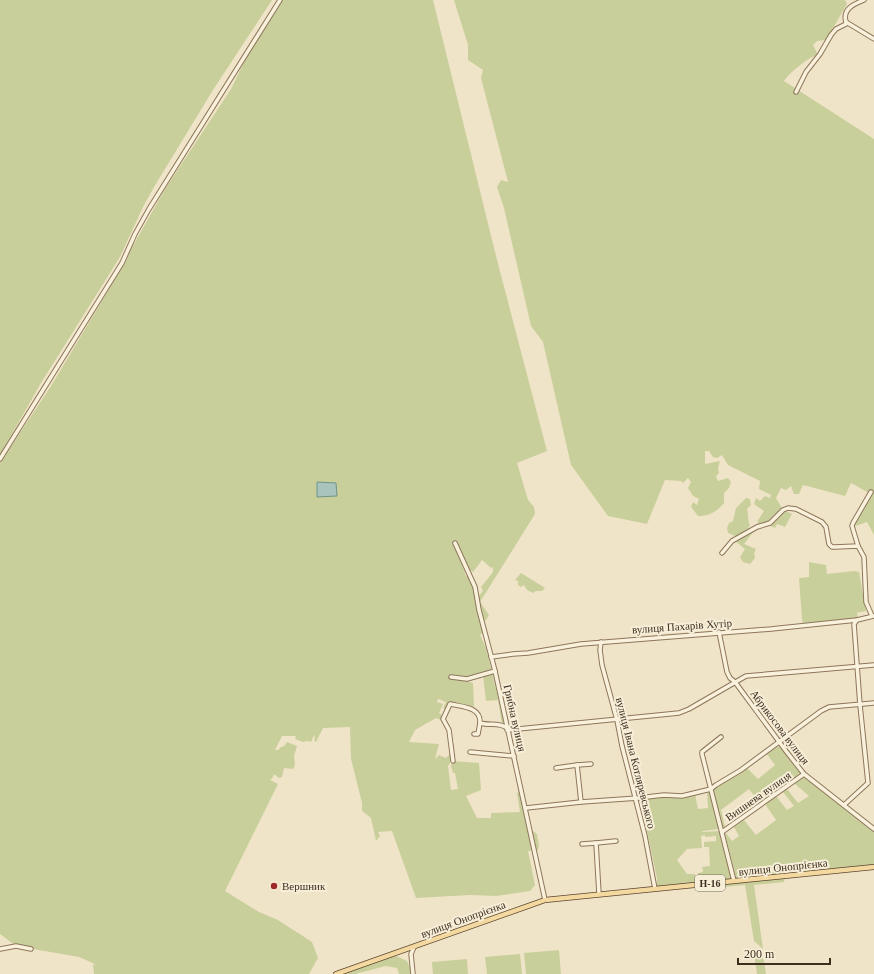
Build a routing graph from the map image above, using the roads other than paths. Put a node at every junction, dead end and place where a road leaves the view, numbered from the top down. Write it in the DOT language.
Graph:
graph roads {
  1 [pos="280,0"];
  2 [pos="864,0"];
  3 [pos="846,22"];
  4 [pos="874,40"];
  5 [pos="796,92"];
  6 [pos="0,459"];
  7 [pos="871,492"];
  8 [pos="455,543"];
  9 [pos="858,546"];
  10 [pos="722,553"];
  11 [pos="873,616"];
  12 [pos="857,620"];
  13 [pos="719,632"];
  14 [pos="601,642"];
  15 [pos="491,657"];
  16 [pos="874,665"];
  17 [pos="857,667"];
  18 [pos="495,671"];
  19 [pos="451,677"];
  20 [pos="735,682"];
  21 [pos="874,703"];
  22 [pos="860,705"];
  23 [pos="617,720"];
  24 [pos="480,723"];
  25 [pos="504,723"];
  26 [pos="507,729"];
  27 [pos="474,734"];
  28 [pos="721,737"];
  29 [pos="779,742"];
  30 [pos="470,752"];
  31 [pos="514,756"];
  32 [pos="453,761"];
  33 [pos="591,764"];
  34 [pos="577,765"];
  35 [pos="556,768"];
  36 [pos="804,774"];
  37 [pos="873,782"];
  38 [pos="868,783"];
  39 [pos="711,789"];
  40 [pos="636,798"];
  41 [pos="581,802"];
  42 [pos="844,805"];
  43 [pos="526,808"];
  44 [pos="874,829"];
  45 [pos="722,832"];
  46 [pos="616,841"];
  47 [pos="596,843"];
  48 [pos="582,844"];
  49 [pos="874,867"];
  50 [pos="734,881"];
  51 [pos="655,889"];
  52 [pos="599,894"];
  53 [pos="545,900"];
  54 [pos="414,947"];
  55 [pos="0,949"];
  56 [pos="31,949"];
  57 [pos="336,974"];
  58 [pos="413,974"];
  1 -- 6 [label="street"];
  2 -- 3 [label="street"];
  3 -- 4 [label="street"];
  3 -- 5 [label="street"];
  7 -- 9 [label="street"];
  8 -- 15 [label="street, Грибна вулиця"];
  9 -- 10 [label="street"];
  9 -- 11 [label="street"];
  11 -- 12 [label="street, вулиця Пахарів Хутір"];
  12 -- 13 [label="street, вулиця Пахарів Хутір"];
  12 -- 17 [label="street"];
  13 -- 14 [label="street, вулиця Пахарів Хутір"];
  13 -- 20 [label="street, Абрикосова вулиця"];
  14 -- 15 [label="street, вулиця Пахарів Хутір"];
  14 -- 23 [label="street, вулиця Івана Котляревського"];
  15 -- 18 [label="street, Грибна вулиця"];
  16 -- 17 [label="street"];
  17 -- 20 [label="street"];
  17 -- 22 [label="street"];
  18 -- 19 [label="street"];
  18 -- 25 [label="street, Грибна вулиця"];
  20 -- 23 [label="street"];
  20 -- 29 [label="street, Абрикосова вулиця"];
  21 -- 22 [label="street"];
  22 -- 29 [label="street"];
  22 -- 38 [label="street"];
  23 -- 26 [label="street"];
  23 -- 40 [label="street, вулиця Івана Котляревського"];
  24 -- 25 [label="street"];
  24 -- 27 [label="street"];
  24 -- 32 [label="street"];
  25 -- 26 [label="street, Грибна вулиця"];
  26 -- 31 [label="street, Грибна вулиця"];
  28 -- 39 [label="street, Вишнева вулиця"];
  29 -- 36 [label="street, Абрикосова вулиця"];
  29 -- 39 [label="street"];
  30 -- 31 [label="street"];
  31 -- 43 [label="street, Грибна вулиця"];
  33 -- 34 [label="street"];
  34 -- 35 [label="street"];
  34 -- 41 [label="street"];
  36 -- 42 [label="street, Абрикосова вулиця"];
  36 -- 45 [label="street, Вишнева вулиця"];
  37 -- 38 [label="street"];
  38 -- 42 [label="street"];
  39 -- 40 [label="street"];
  39 -- 45 [label="street, Вишнева вулиця"];
  40 -- 41 [label="street"];
  40 -- 51 [label="street, вулиця Івана Котляревського"];
  41 -- 43 [label="street"];
  42 -- 44 [label="street, Абрикосова вулиця"];
  43 -- 53 [label="street, Грибна вулиця"];
  45 -- 50 [label="street, Вишнева вулиця"];
  46 -- 47 [label="street"];
  47 -- 48 [label="street"];
  47 -- 52 [label="street"];
  49 -- 50 [label="main road, вулиця Онопрієнка / Н-16"];
  50 -- 51 [label="main road, вулиця Онопрієнка / Н-16"];
  51 -- 52 [label="main road, вулиця Онопрієнка / Н-16"];
  52 -- 53 [label="main road, вулиця Онопрієнка / Н-16"];
  53 -- 54 [label="main road, вулиця Онопрієнка / Н-16"];
  54 -- 57 [label="main road, вулиця Онопрієнка / Н-16"];
  54 -- 58 [label="street"];
  55 -- 56 [label="street"];
}
